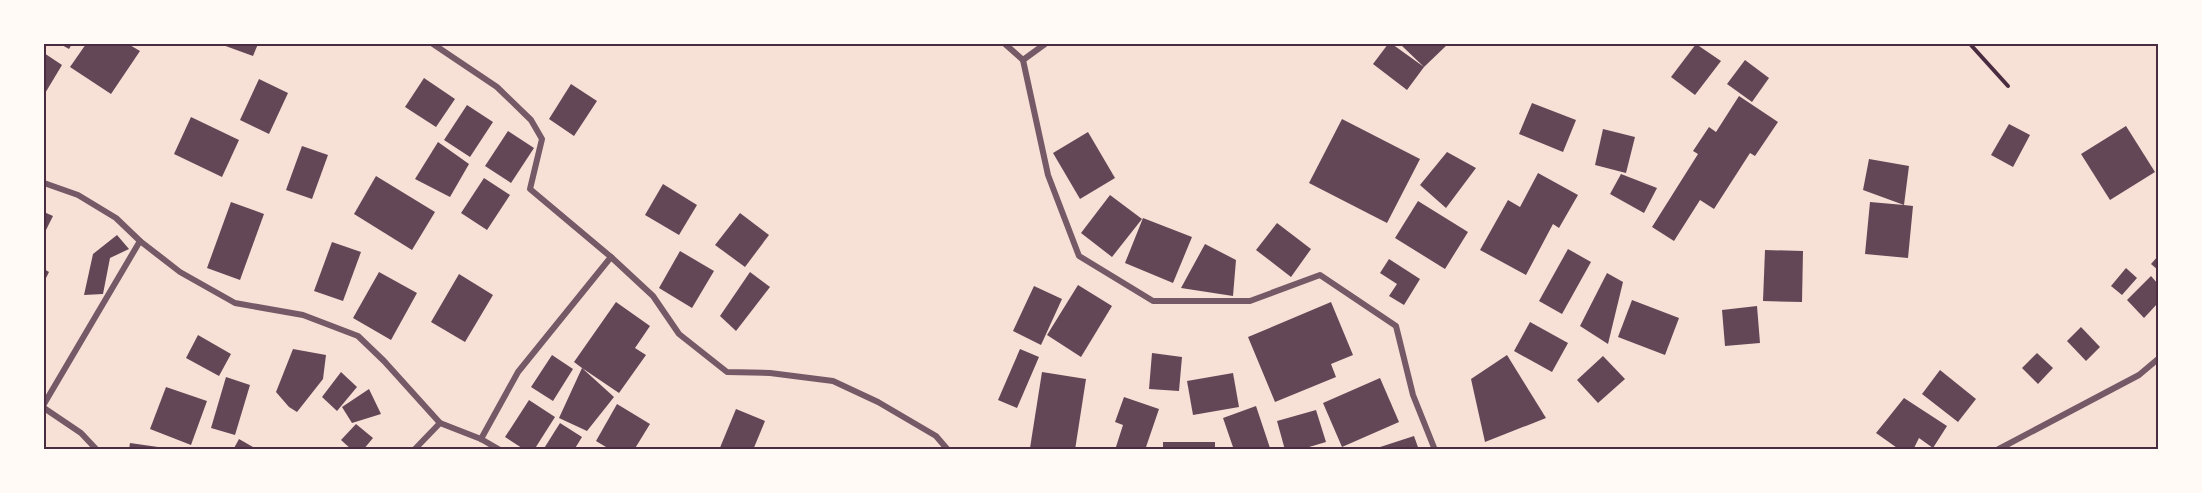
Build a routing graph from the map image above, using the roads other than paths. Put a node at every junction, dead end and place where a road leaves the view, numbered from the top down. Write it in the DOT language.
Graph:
graph roads {
  1 [pos="433,44"];
  2 [pos="1005,44"];
  3 [pos="1045,44"];
  4 [pos="1023,60"];
  5 [pos="44,183"];
  6 [pos="140,240"];
  7 [pos="611,257"];
  8 [pos="2158,359"];
  9 [pos="44,406"];
  10 [pos="440,423"];
  11 [pos="481,438"];
  12 [pos="97,450"];
  13 [pos="414,450"];
  14 [pos="500,450"];
  15 [pos="948,450"];
  16 [pos="1435,450"];
  17 [pos="1997,450"];
  1 -- 7 [label="street"];
  2 -- 4 [label="street"];
  3 -- 4 [label="street"];
  4 -- 16 [label="street"];
  5 -- 6 [label="street"];
  6 -- 9 [label="street"];
  6 -- 10 [label="street"];
  7 -- 11 [label="street"];
  7 -- 15 [label="street"];
  8 -- 17 [label="street"];
  9 -- 12 [label="street"];
  10 -- 11 [label="street"];
  10 -- 13 [label="street"];
  11 -- 14 [label="street"];
}
